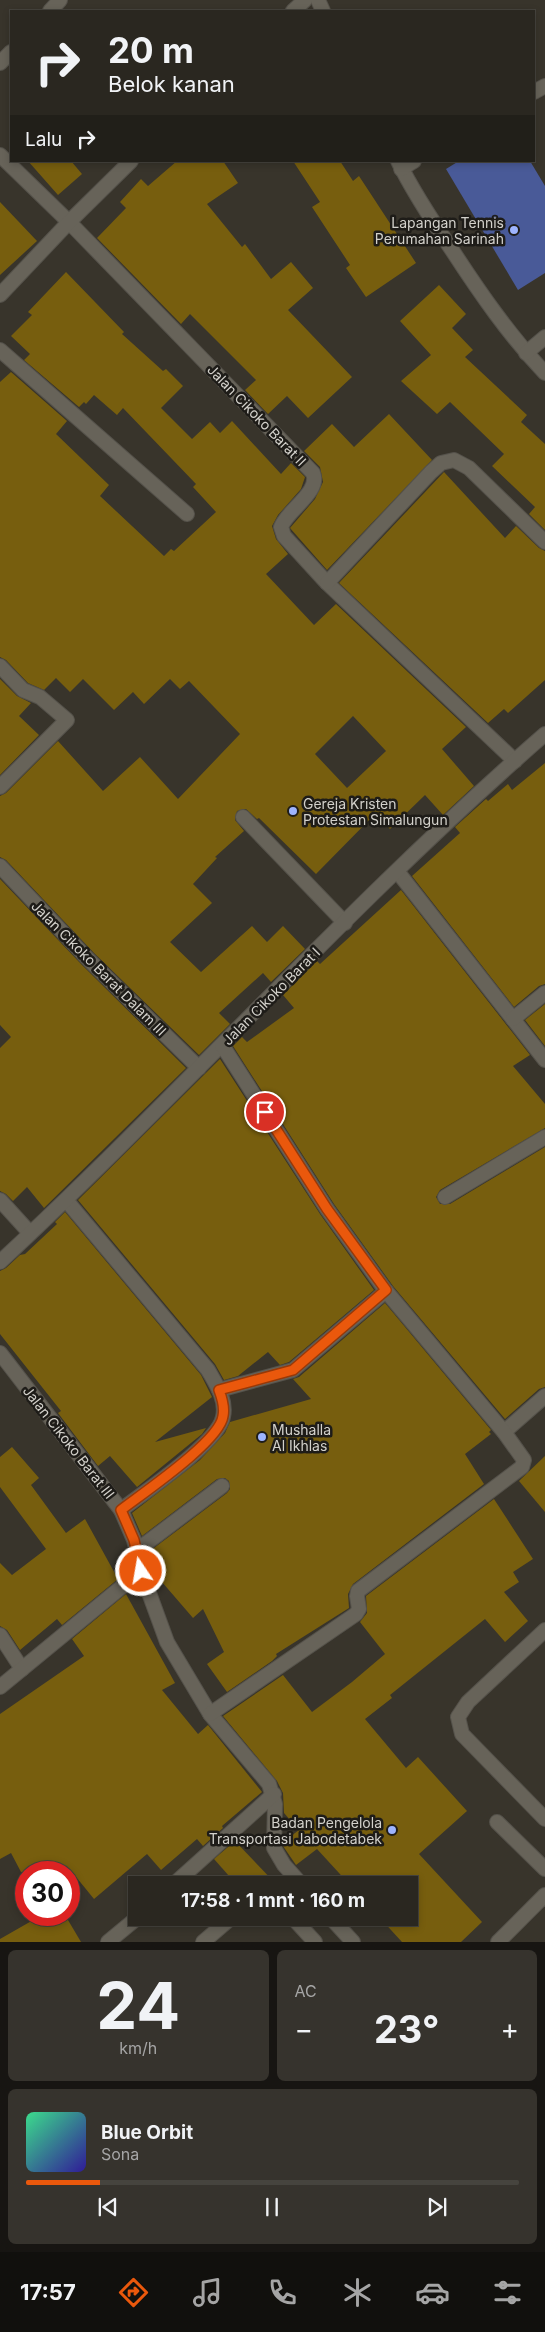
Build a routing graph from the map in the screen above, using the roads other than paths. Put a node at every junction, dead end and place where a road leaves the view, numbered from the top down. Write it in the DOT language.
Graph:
graph roads {
  1 [pos="60,0"];
  2 [pos="305,0"];
  3 [pos="51,10"];
  4 [pos="294,10"];
  5 [pos="10,53"];
  6 [pos="0,64"];
  7 [pos="0,155"];
  8 [pos="130,162"];
  9 [pos="400,165"];
  10 [pos="69,222"];
  11 [pos="0,295"];
  12 [pos="545,337"];
  13 [pos="0,350"];
  14 [pos="526,353"];
  15 [pos="545,373"];
  16 [pos="187,514"];
  17 [pos="545,542"];
  18 [pos="327,582"];
  19 [pos="0,666"];
  20 [pos="545,734"];
  21 [pos="515,760"];
  22 [pos="0,787"];
  23 [pos="243,817"];
  24 [pos="0,866"];
  25 [pos="397,871"];
  26 [pos="345,923"];
  27 [pos="545,993"];
  28 [pos="513,1019"];
  29 [pos="222,1045"];
  30 [pos="545,1060"];
  31 [pos="199,1068"];
  32 [pos="545,1137"];
  33 [pos="445,1197"];
  34 [pos="0,1200"];
  35 [pos="66,1200"];
  36 [pos="30,1233"];
  37 [pos="0,1262"];
  38 [pos="386,1290"];
  39 [pos="0,1353"];
  40 [pos="219,1390"];
  41 [pos="545,1396"];
  42 [pos="504,1432"];
  43 [pos="222,1486"];
  44 [pos="121,1510"];
  45 [pos="136,1551"];
  46 [pos="141,1571"];
  47 [pos="545,1630"];
  48 [pos="0,1635"];
  49 [pos="22,1669"];
  50 [pos="0,1687"];
  51 [pos="210,1714"];
  52 [pos="274,1794"];
  53 [pos="545,1819"];
  54 [pos="498,1822"];
  55 [pos="545,1867"];
  56 [pos="183,1876"];
  57 [pos="294,1876"];
  58 [pos="545,1895"];
  59 [pos="128,1925"];
  60 [pos="222,1926"];
  61 [pos="300,1926"];
  62 [pos="338,1926"];
  63 [pos="108,1942"];
  64 [pos="203,1942"];
  65 [pos="315,1942"];
  66 [pos="353,1942"];
  67 [pos="498,1942"];
  1 -- 3 [label="street"];
  2 -- 4 [label="street"];
  5 -- 6 [label="street"];
  7 -- 10 [label="street"];
  8 -- 10 [label="street"];
  9 -- 14 [label="street"];
  10 -- 11 [label="street"];
  10 -- 18 [label="street, Jalan Cikoko Barat II"];
  12 -- 14 [label="street"];
  13 -- 16 [label="street"];
  14 -- 15 [label="street"];
  17 -- 18 [label="street"];
  18 -- 21 [label="street, Jalan Cikoko Barat II"];
  19 -- 22 [label="street"];
  20 -- 21 [label="street, Jalan Cikoko Barat I"];
  21 -- 25 [label="street, Jalan Cikoko Barat I"];
  23 -- 26 [label="street"];
  24 -- 31 [label="street, Jalan Cikoko Barat Dalam III"];
  25 -- 26 [label="street, Jalan Cikoko Barat I"];
  25 -- 28 [label="street"];
  26 -- 29 [label="street, Jalan Cikoko Barat I"];
  27 -- 28 [label="street"];
  28 -- 30 [label="street"];
  29 -- 31 [label="street, Jalan Cikoko Barat I"];
  29 -- 38 [label="street"];
  31 -- 35 [label="street, Jalan Cikoko Barat I"];
  32 -- 33 [label="street"];
  34 -- 36 [label="street"];
  35 -- 36 [label="street, Jalan Cikoko Barat I"];
  35 -- 40 [label="street"];
  36 -- 37 [label="street, Jalan Cikoko Barat I"];
  38 -- 40 [label="street"];
  38 -- 42 [label="street"];
  39 -- 44 [label="street, Jalan Cikoko Barat III"];
  40 -- 44 [label="street"];
  41 -- 42 [label="street"];
  42 -- 51 [label="street"];
  43 -- 45 [label="street"];
  44 -- 45 [label="street, Jalan Cikoko Barat III"];
  45 -- 46 [label="street, Jalan Cikoko Barat III"];
  46 -- 49 [label="street"];
  46 -- 51 [label="street, Jalan Cikoko Barat III"];
  47 -- 53 [label="street"];
  48 -- 49 [label="street"];
  49 -- 50 [label="street"];
  51 -- 52 [label="street, Jalan Cikoko Barat III"];
  52 -- 56 [label="street"];
  52 -- 57 [label="street"];
  54 -- 55 [label="street"];
  58 -- 67 [label="street"];
  59 -- 63 [label="street"];
  60 -- 64 [label="street"];
  61 -- 65 [label="street"];
  62 -- 66 [label="street"];
}
